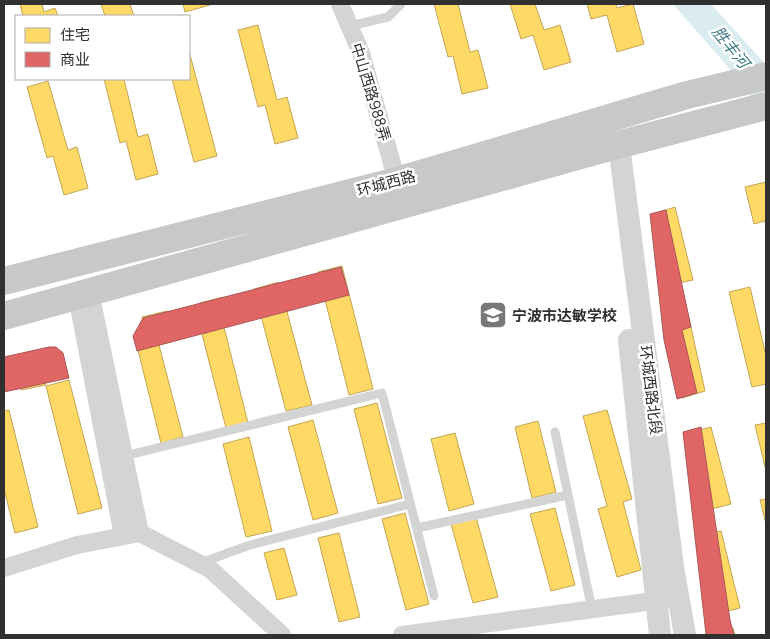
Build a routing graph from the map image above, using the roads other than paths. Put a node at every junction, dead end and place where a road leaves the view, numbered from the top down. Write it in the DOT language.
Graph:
graph roads {
  1 [pos="340,4"];
  2 [pos="401,4"];
  3 [pos="350,26"];
  4 [pos="766,76"];
  5 [pos="766,106"];
  6 [pos="613,147"];
  7 [pos="397,181"];
  8 [pos="4,281"];
  9 [pos="83,294"];
  10 [pos="4,316"];
  11 [pos="555,432"];
  12 [pos="124,456"];
  13 [pos="568,495"];
  14 [pos="410,504"];
  15 [pos="417,528"];
  16 [pos="132,534"];
  17 [pos="200,564"];
  18 [pos="4,568"];
  19 [pos="434,596"];
  20 [pos="679,597"];
  21 [pos="656,601"];
  22 [pos="592,610"];
  23 [pos="275,633"];
  24 [pos="402,635"];
  25 [pos="660,635"];
  26 [pos="685,635"];
  1 -- 3 [label="street, 中山西路988弄"];
  2 -- 3 [label="lane"];
  3 -- 7 [label="street, 中山西路988弄"];
  4 -- 7 [label="main road, 环城西路"];
  5 -- 6 [label="main road, 环城西路"];
  6 -- 9 [label="main road, 环城西路"];
  6 -- 20 [label="street, 环城西路北段"];
  6 -- 21 [label="street, 环城西路北段"];
  7 -- 8 [label="main road, 环城西路"];
  9 -- 10 [label="main road, 环城西路"];
  9 -- 12 [label="street"];
  9 -- 16 [label="street"];
  11 -- 13 [label="lane"];
  12 -- 14 [label="lane"];
  12 -- 16 [label="street"];
  13 -- 15 [label="lane"];
  13 -- 22 [label="lane"];
  14 -- 15 [label="lane"];
  14 -- 17 [label="lane"];
  15 -- 19 [label="lane"];
  16 -- 17 [label="street"];
  16 -- 18 [label="street"];
  17 -- 23 [label="street"];
  20 -- 21 [label="street"];
  20 -- 26 [label="street, 环城西路北段"];
  21 -- 22 [label="street"];
  21 -- 25 [label="street, 环城西路北段"];
  22 -- 24 [label="street"];
}
